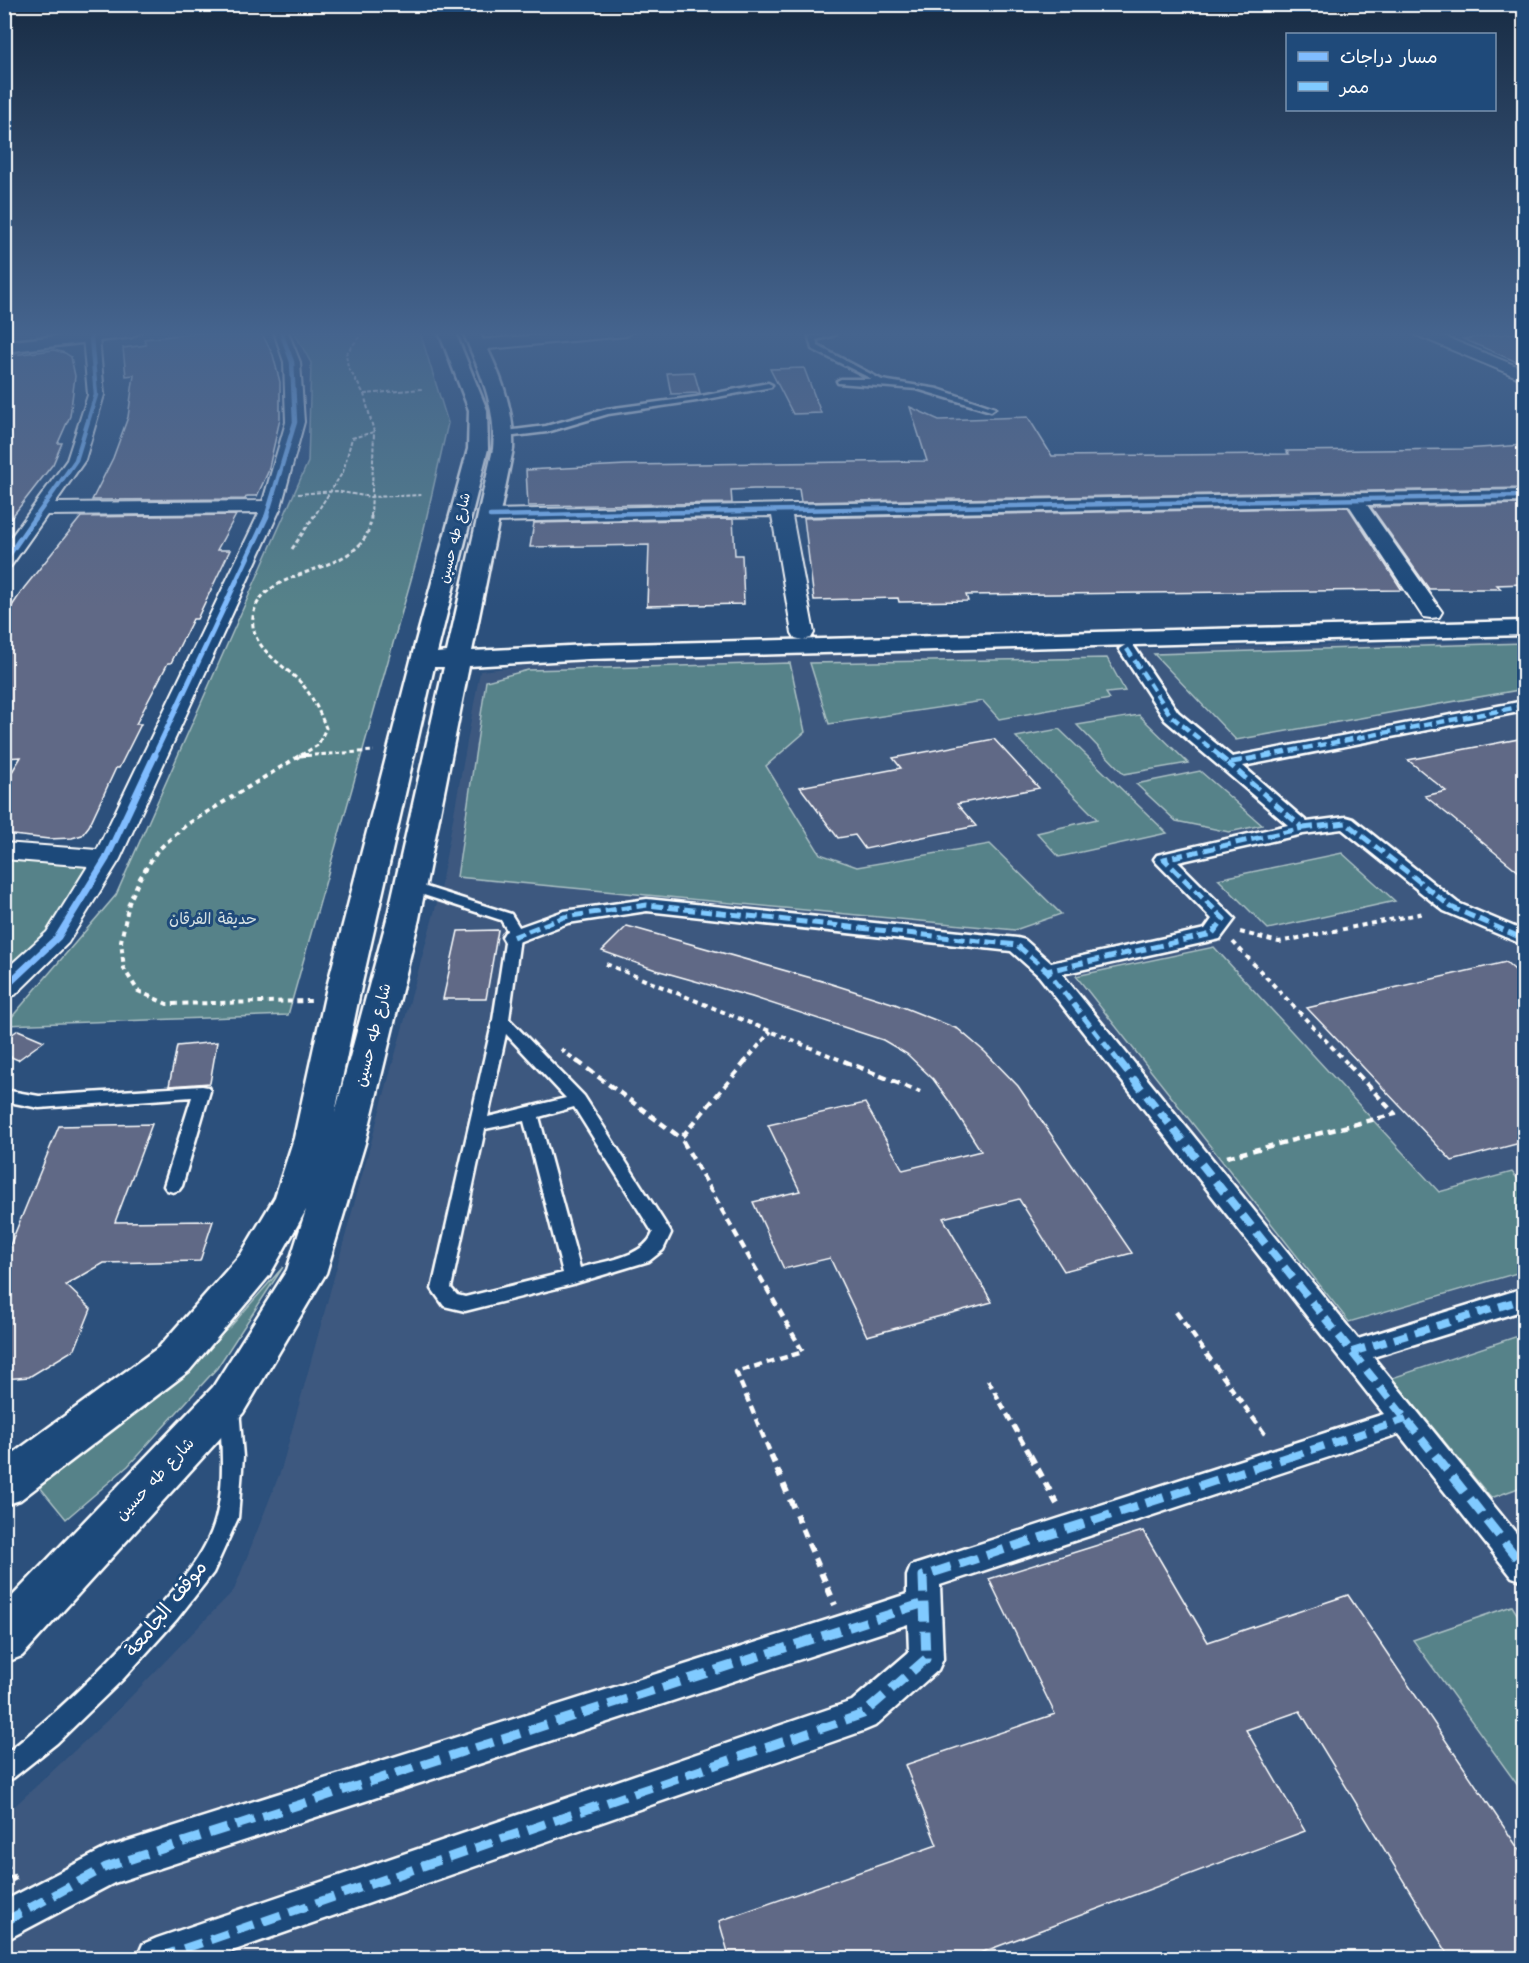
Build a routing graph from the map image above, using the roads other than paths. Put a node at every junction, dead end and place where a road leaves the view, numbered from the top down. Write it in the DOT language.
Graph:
graph roads {
  1 [pos="87,424"];
  2 [pos="295,424"];
  3 [pos="478,424"];
  4 [pos="504,424"];
  5 [pos="567,424"];
  6 [pos="506,434"];
  7 [pos="1524,496"];
  8 [pos="1354,499"];
  9 [pos="272,501"];
  10 [pos="41,509"];
  11 [pos="781,510"];
  12 [pos="490,516"];
  13 [pos="4,562"];
  14 [pos="1524,610"];
  15 [pos="1431,612"];
  16 [pos="1524,628"];
  17 [pos="803,633"];
  18 [pos="1126,649"];
  19 [pos="442,650"];
  20 [pos="1524,706"];
  21 [pos="1228,763"];
  22 [pos="1303,828"];
  23 [pos="4,851"];
  24 [pos="106,859"];
  25 [pos="410,886"];
  26 [pos="513,937"];
  27 [pos="1524,939"];
  28 [pos="1047,971"];
  29 [pos="4,988"];
  30 [pos="501,1020"];
  31 [pos="4,1095"];
  32 [pos="578,1100"];
  33 [pos="530,1114"];
  34 [pos="477,1125"];
  35 [pos="173,1186"];
  36 [pos="573,1277"];
  37 [pos="1524,1299"];
  38 [pos="1352,1352"];
  39 [pos="228,1400"];
  40 [pos="1406,1419"];
  41 [pos="75,1432"];
  42 [pos="4,1456"];
  43 [pos="4,1486"];
  44 [pos="1524,1567"];
  45 [pos="924,1603"];
  46 [pos="4,1640"];
  47 [pos="4,1770"];
  48 [pos="4,1922"];
  49 [pos="157,1959"];
  1 -- 10 [label="street"];
  2 -- 9 [label="street"];
  3 -- 19 [label="main road, شارع طه حسين"];
  4 -- 6 [label="main road, شارع طه حسين"];
  5 -- 6 [label="lane"];
  6 -- 12 [label="main road, شارع طه حسين"];
  7 -- 8 [label="street"];
  8 -- 11 [label="street"];
  8 -- 15 [label="street"];
  9 -- 10 [label="street"];
  9 -- 24 [label="street"];
  10 -- 13 [label="street"];
  11 -- 12 [label="street"];
  11 -- 17 [label="street"];
  12 -- 19 [label="main road, شارع طه حسين"];
  14 -- 15 [label="main road"];
  15 -- 17 [label="main road"];
  16 -- 19 [label="main road"];
  17 -- 19 [label="main road"];
  18 -- 21 [label="street"];
  19 -- 25 [label="main road, شارع طه حسين"];
  19 -- 41 [label="main road"];
  20 -- 21 [label="street"];
  21 -- 22 [label="street"];
  22 -- 27 [label="street"];
  22 -- 28 [label="street"];
  23 -- 24 [label="street"];
  24 -- 29 [label="street"];
  25 -- 26 [label="lane"];
  25 -- 39 [label="main road, شارع طه حسين"];
  26 -- 28 [label="street"];
  26 -- 30 [label="lane"];
  28 -- 38 [label="street"];
  30 -- 32 [label="lane"];
  30 -- 34 [label="lane"];
  31 -- 35 [label="lane"];
  32 -- 33 [label="lane"];
  32 -- 36 [label="lane"];
  33 -- 34 [label="lane"];
  33 -- 36 [label="lane"];
  34 -- 36 [label="lane"];
  37 -- 38 [label="street"];
  38 -- 40 [label="street"];
  39 -- 46 [label="main road, شارع طه حسين"];
  39 -- 47 [label="lane, موقف الجامعة"];
  40 -- 44 [label="street"];
  40 -- 45 [label="street"];
  41 -- 42 [label="main road"];
  41 -- 43 [label="main road"];
  45 -- 48 [label="street"];
  45 -- 49 [label="street"];
}
